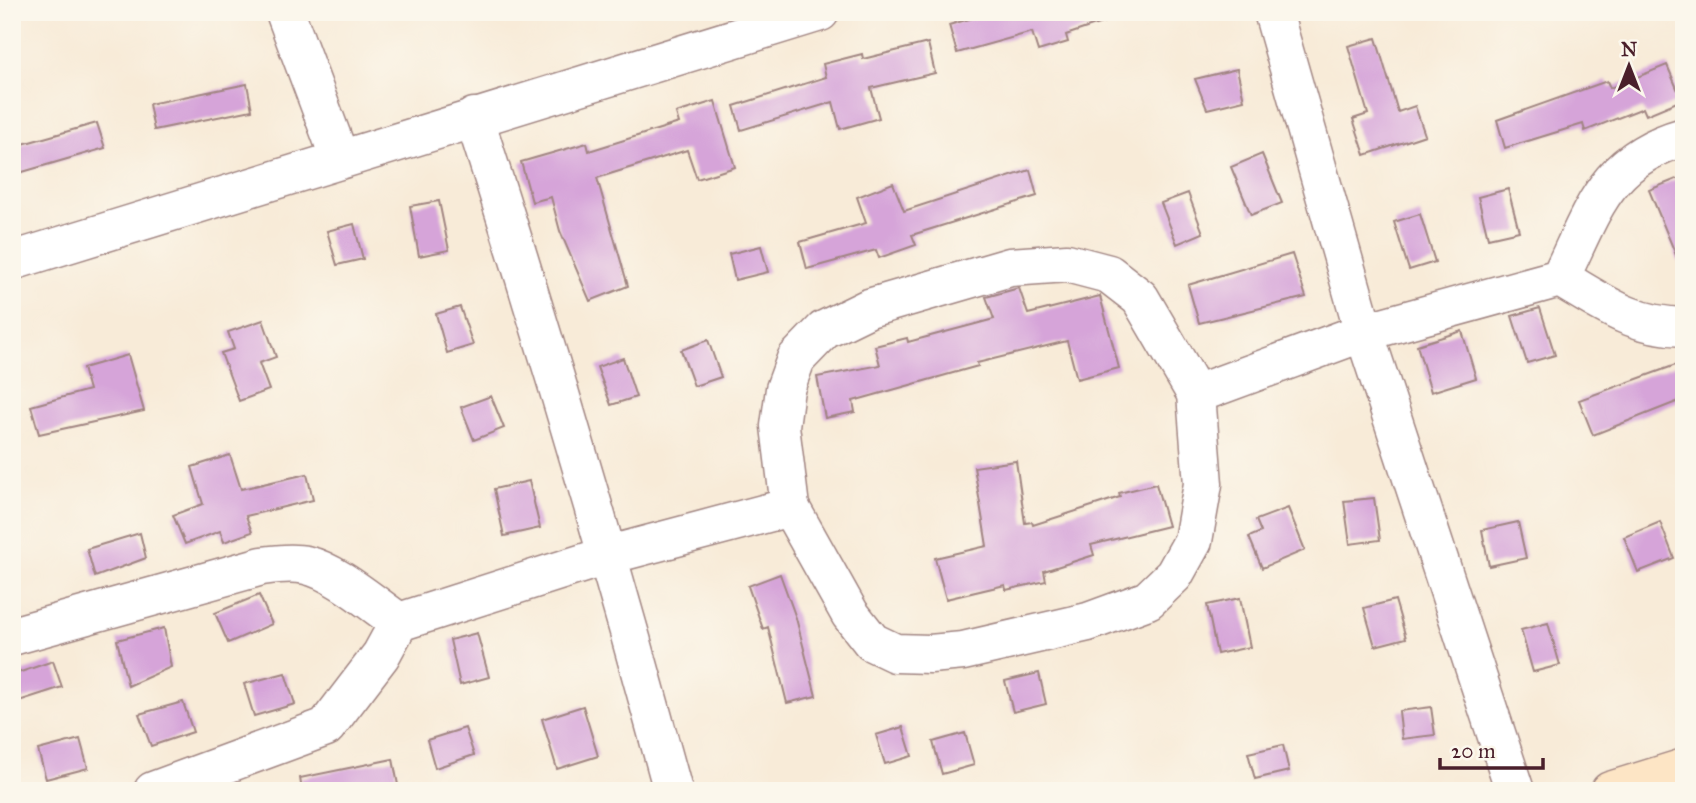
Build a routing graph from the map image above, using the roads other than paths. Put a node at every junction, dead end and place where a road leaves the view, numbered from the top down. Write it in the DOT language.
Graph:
graph roads {
  1 [pos="285,12"];
  2 [pos="820,12"];
  3 [pos="1273,12"];
  4 [pos="474,117"];
  5 [pos="1684,137"];
  6 [pos="340,159"];
  7 [pos="12,261"];
  8 [pos="1560,278"];
  9 [pos="1684,327"];
  10 [pos="1364,332"];
  11 [pos="1196,394"];
  12 [pos="789,507"];
  13 [pos="609,555"];
  14 [pos="399,622"];
  15 [pos="12,636"];
  16 [pos="1684,768"];
  17 [pos="153,791"];
  18 [pos="673,791"];
  19 [pos="1514,791"];
  20 [pos="1610,791"];
  1 -- 6 [label="street"];
  2 -- 4 [label="street"];
  3 -- 10 [label="street"];
  4 -- 6 [label="street"];
  4 -- 13 [label="street"];
  5 -- 8 [label="street"];
  6 -- 7 [label="street"];
  8 -- 9 [label="street"];
  8 -- 10 [label="street"];
  10 -- 11 [label="street"];
  10 -- 19 [label="street"];
  11 -- 12 [label="street"];
  11 -- 12 [label="street"];
  12 -- 13 [label="street"];
  13 -- 14 [label="street"];
  13 -- 18 [label="street"];
  14 -- 15 [label="street"];
  14 -- 17 [label="street"];
  16 -- 20 [label="street"];
}
